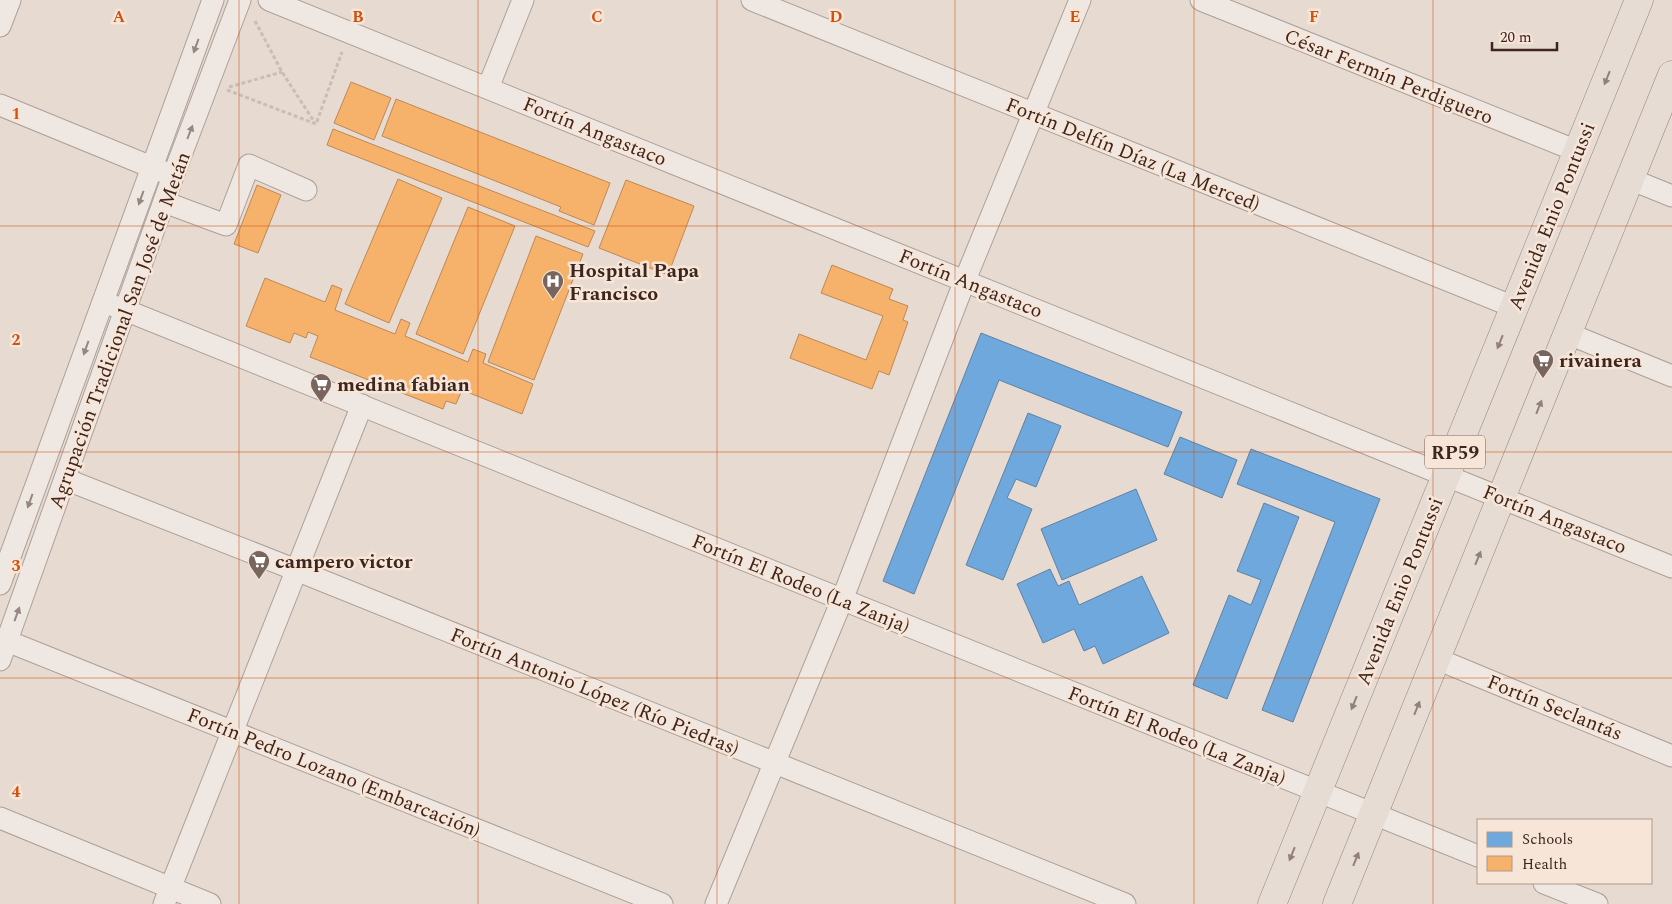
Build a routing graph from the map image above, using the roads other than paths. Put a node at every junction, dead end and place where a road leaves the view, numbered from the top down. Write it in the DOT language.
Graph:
graph roads {
  1 [pos="10,0"];
  2 [pos="213,0"];
  3 [pos="240,0"];
  4 [pos="269,0"];
  5 [pos="523,0"];
  6 [pos="752,0"];
  7 [pos="1080,0"];
  8 [pos="1201,0"];
  9 [pos="1639,0"];
  10 [pos="0,26"];
  11 [pos="1672,75"];
  12 [pos="488,88"];
  13 [pos="0,105"];
  14 [pos="1033,113"];
  15 [pos="1577,151"];
  16 [pos="152,167"];
  17 [pos="173,176"];
  18 [pos="1630,179"];
  19 [pos="306,190"];
  20 [pos="1672,196"];
  21 [pos="164,202"];
  22 [pos="965,280"];
  23 [pos="103,302"];
  24 [pos="1514,307"];
  25 [pos="125,310"];
  26 [pos="1568,334"];
  27 [pos="1672,376"];
  28 [pos="362,405"];
  29 [pos="1446,475"];
  30 [pos="65,480"];
  31 [pos="1502,498"];
  32 [pos="1672,567"];
  33 [pos="296,570"];
  34 [pos="0,584"];
  35 [pos="842,600"];
  36 [pos="3,651"];
  37 [pos="1437,658"];
  38 [pos="232,731"];
  39 [pos="1672,756"];
  40 [pos="774,763"];
  41 [pos="1317,792"];
  42 [pos="1374,814"];
  43 [pos="0,818"];
  44 [pos="1477,856"];
  45 [pos="1546,884"];
  46 [pos="167,896"];
  47 [pos="210,904"];
  48 [pos="662,904"];
  49 [pos="716,904"];
  50 [pos="1125,904"];
  51 [pos="1272,904"];
  52 [pos="1337,904"];
  53 [pos="1596,904"];
  1 -- 10 [label="street"];
  2 -- 16 [label="street, Agrupación Tradicional San José de Metán, one-way"];
  17 -- 3 [label="street, Agrupación Tradicional San José de Metán, one-way"];
  4 -- 12 [label="street, Fortín Angastaco"];
  5 -- 12 [label="street"];
  6 -- 14 [label="street, Fortín Delfín Díaz (La Merced)"];
  7 -- 14 [label="street"];
  8 -- 15 [label="street, César Fermín Perdiguero"];
  9 -- 15 [label="main road, Avenida Enio Pontussi / RP59, one-way"];
  11 -- 18 [label="main road, RP59"];
  12 -- 22 [label="street, Fortín Angastaco"];
  13 -- 16 [label="street"];
  14 -- 22 [label="street"];
  14 -- 24 [label="street, Fortín Delfín Díaz (La Merced)"];
  15 -- 24 [label="main road, Avenida Enio Pontussi / RP59"];
  16 -- 17 [label="street"];
  16 -- 23 [label="street, Agrupación Tradicional San José de Metán, one-way"];
  17 -- 21 [label="street, Agrupación Tradicional San José de Metán"];
  18 -- 20 [label="street"];
  18 -- 26 [label="main road, RP59"];
  19 -- 21 [label="street"];
  21 -- 25 [label="street, Agrupación Tradicional San José de Metán"];
  22 -- 29 [label="street, Fortín Angastaco"];
  22 -- 35 [label="street"];
  23 -- 25 [label="street, Fortín El Rodeo (La Zanja)"];
  23 -- 34 [label="street, Agrupación Tradicional San José de Metán, one-way"];
  24 -- 29 [label="main road, Avenida Enio Pontussi / RP59, one-way"];
  25 -- 28 [label="street, Fortín El Rodeo (La Zanja)"];
  25 -- 30 [label="street, Agrupación Tradicional San José de Metán"];
  26 -- 27 [label="street"];
  31 -- 26 [label="main road, RP59, one-way"];
  28 -- 33 [label="street"];
  28 -- 35 [label="street, Fortín El Rodeo (La Zanja)"];
  29 -- 31 [label="street, Fortín Angastaco"];
  29 -- 41 [label="main road, Avenida Enio Pontussi / RP59, one-way"];
  30 -- 33 [label="street, Fortín Antonio López (Río Piedras)"];
  36 -- 30 [label="street, Agrupación Tradicional San José de Metán, one-way"];
  31 -- 32 [label="street, Fortín Angastaco"];
  37 -- 31 [label="main road, RP59, one-way"];
  33 -- 38 [label="street"];
  33 -- 40 [label="street, Fortín Antonio López (Río Piedras)"];
  35 -- 40 [label="street"];
  35 -- 41 [label="street, Fortín El Rodeo (La Zanja)"];
  36 -- 38 [label="street, Fortín Pedro Lozano (Embarcación)"];
  37 -- 39 [label="street, Fortín Seclantás"];
  42 -- 37 [label="main road, RP59, one-way"];
  38 -- 46 [label="street"];
  38 -- 48 [label="street, Fortín Pedro Lozano (Embarcación)"];
  40 -- 49 [label="street"];
  40 -- 50 [label="street, Fortín Antonio López (Río Piedras)"];
  41 -- 42 [label="street, Fortín El Rodeo (La Zanja)"];
  41 -- 51 [label="main road, Avenida Enio Pontussi / RP59, one-way"];
  42 -- 44 [label="street, Fortín El Rodeo (La Zanja)"];
  52 -- 42 [label="main road, RP59, one-way"];
  43 -- 46 [label="street"];
  45 -- 53 [label="street"];
  46 -- 47 [label="street"];
}
